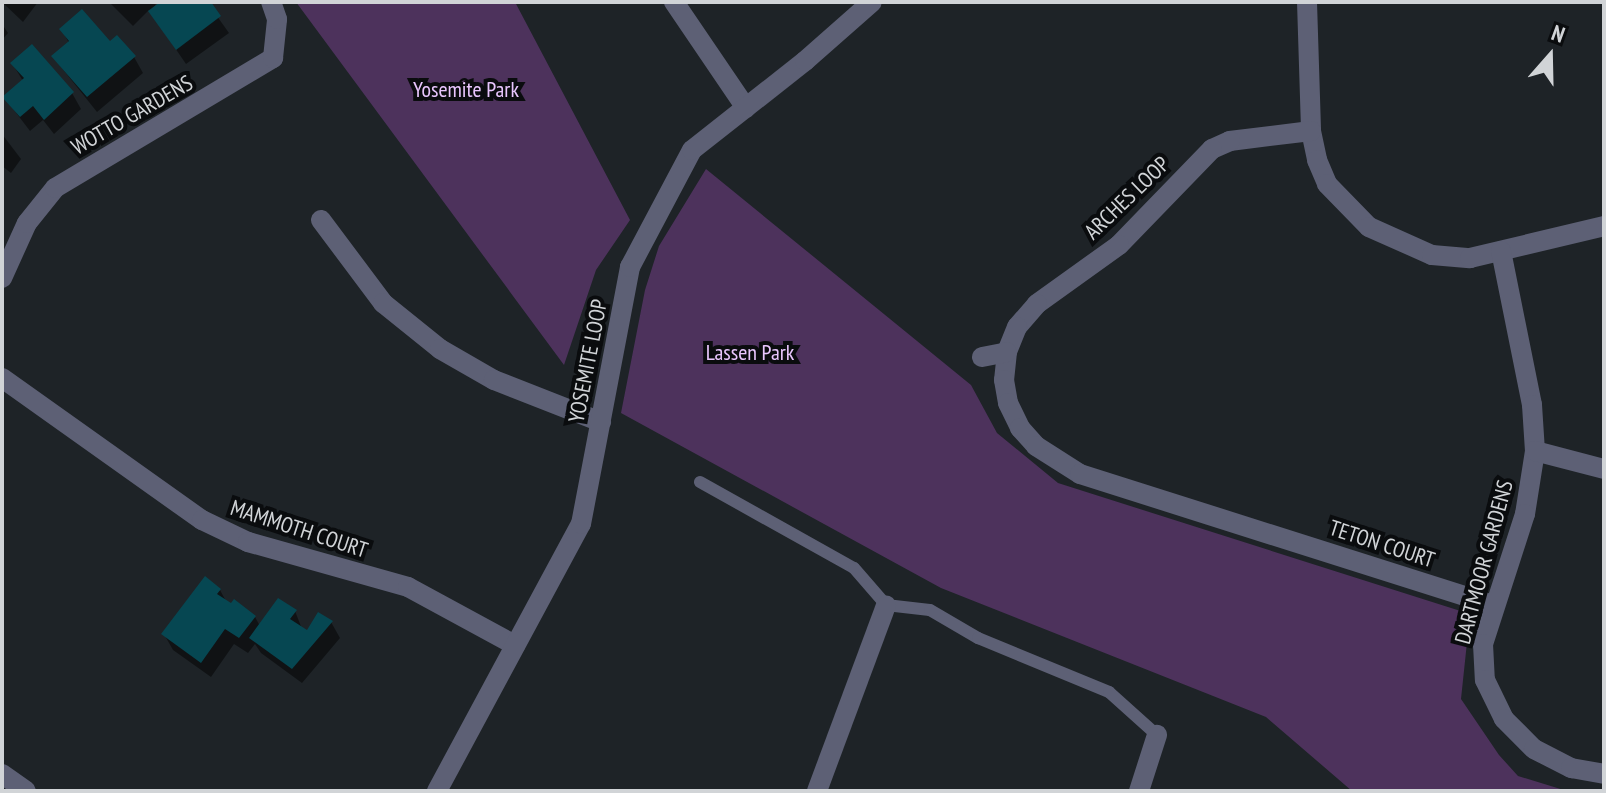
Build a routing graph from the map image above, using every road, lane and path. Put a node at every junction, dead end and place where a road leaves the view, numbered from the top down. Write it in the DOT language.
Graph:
graph roads {
  1 [pos="271,2"];
  2 [pos="674,2"];
  3 [pos="872,2"];
  4 [pos="1307,2"];
  5 [pos="746,108"];
  6 [pos="1311,131"];
  7 [pos="321,220"];
  8 [pos="1604,226"];
  9 [pos="1501,251"];
  10 [pos="2,278"];
  11 [pos="1007,352"];
  12 [pos="982,357"];
  13 [pos="2,378"];
  14 [pos="601,422"];
  15 [pos="1535,451"];
  16 [pos="1604,469"];
  17 [pos="700,482"];
  18 [pos="1255,527"];
  19 [pos="886,605"];
  20 [pos="1495,606"];
  21 [pos="515,645"];
  22 [pos="1157,735"];
  23 [pos="2,774"];
  24 [pos="1604,774"];
  25 [pos="26,791"];
  26 [pos="437,791"];
  27 [pos="817,791"];
  28 [pos="1139,791"];
  1 -- 10 [label="street, WOTTO GARDENS"];
  2 -- 5 [label="street"];
  3 -- 5 [label="street, YOSEMITE LOOP"];
  4 -- 6 [label="street"];
  5 -- 14 [label="street, YOSEMITE LOOP"];
  6 -- 9 [label="street"];
  6 -- 11 [label="street, ARCHES LOOP"];
  7 -- 14 [label="street"];
  8 -- 9 [label="street"];
  9 -- 15 [label="street, DARTMOOR GARDENS"];
  11 -- 12 [label="street"];
  11 -- 18 [label="street, ARCHES LOOP"];
  13 -- 21 [label="street, MAMMOTH COURT"];
  14 -- 21 [label="street, YOSEMITE LOOP"];
  15 -- 16 [label="street"];
  15 -- 20 [label="street, DARTMOOR GARDENS"];
  17 -- 19 [label="lane"];
  18 -- 20 [label="street, TETON COURT"];
  19 -- 22 [label="lane"];
  19 -- 27 [label="street"];
  20 -- 24 [label="street, DARTMOOR GARDENS"];
  21 -- 26 [label="street, YOSEMITE LOOP"];
  22 -- 28 [label="street"];
  23 -- 25 [label="street"];
}
